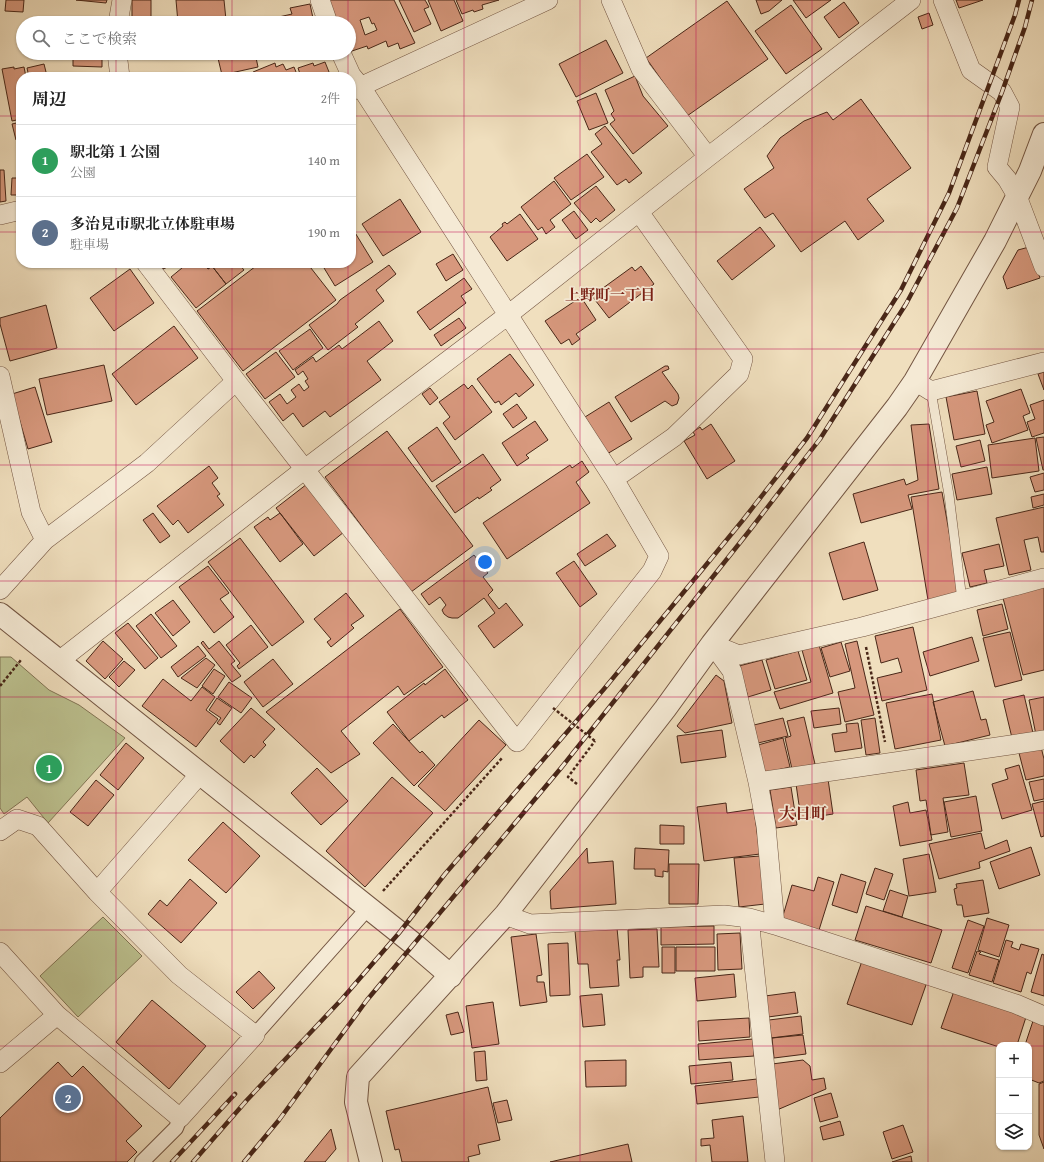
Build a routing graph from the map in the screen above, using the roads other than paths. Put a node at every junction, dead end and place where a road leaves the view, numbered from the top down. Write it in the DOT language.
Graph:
graph roads {
  1 [pos="122,0"];
  2 [pos="320,0"];
  3 [pos="548,0"];
  4 [pos="611,0"];
  5 [pos="911,0"];
  6 [pos="943,0"];
  7 [pos="119,16"];
  8 [pos="326,16"];
  9 [pos="118,60"];
  10 [pos="344,60"];
  11 [pos="119,72"];
  12 [pos="350,72"];
  13 [pos="356,89"];
  14 [pos="1044,134"];
  15 [pos="708,157"];
  16 [pos="1037,168"];
  17 [pos="1017,196"];
  18 [pos="16,211"];
  19 [pos="639,212"];
  20 [pos="0,215"];
  21 [pos="1044,267"];
  22 [pos="150,268"];
  23 [pos="508,315"];
  24 [pos="1044,362"];
  25 [pos="0,377"];
  26 [pos="236,381"];
  27 [pos="923,386"];
  28 [pos="7,443"];
  29 [pos="305,469"];
  30 [pos="614,479"];
  31 [pos="44,540"];
  32 [pos="1044,578"];
  33 [pos="0,590"];
  34 [pos="962,600"];
  35 [pos="0,614"];
  36 [pos="712,644"];
  37 [pos="60,661"];
  38 [pos="1044,740"];
  39 [pos="200,774"];
  40 [pos="758,782"];
  41 [pos="0,831"];
  42 [pos="97,892"];
  43 [pos="368,908"];
  44 [pos="505,915"];
  45 [pos="749,918"];
  46 [pos="775,925"];
  47 [pos="0,952"];
  48 [pos="451,976"];
  49 [pos="57,1015"];
  50 [pos="1044,1016"];
  51 [pos="255,1034"];
  52 [pos="0,1063"];
  53 [pos="180,1118"];
  54 [pos="142,1162"];
  55 [pos="371,1162"];
  56 [pos="775,1162"];
  1 -- 7 [label="street"];
  2 -- 8 [label="street"];
  3 -- 13 [label="street"];
  4 -- 15 [label="street"];
  5 -- 15 [label="street"];
  6 -- 17 [label="street"];
  9 -- 11 [label="street"];
  10 -- 12 [label="street"];
  13 -- 23 [label="street"];
  14 -- 16 [label="street"];
  15 -- 19 [label="street"];
  16 -- 17 [label="street"];
  17 -- 21 [label="street"];
  17 -- 27 [label="street"];
  18 -- 20 [label="street"];
  19 -- 23 [label="street"];
  19 -- 30 [label="street"];
  22 -- 26 [label="street"];
  23 -- 29 [label="street"];
  23 -- 30 [label="street"];
  24 -- 27 [label="street"];
  25 -- 28 [label="street"];
  26 -- 29 [label="street"];
  26 -- 31 [label="street"];
  27 -- 34 [label="lane"];
  27 -- 36 [label="street"];
  28 -- 31 [label="street"];
  29 -- 30 [label="street"];
  29 -- 37 [label="street"];
  31 -- 33 [label="street"];
  32 -- 34 [label="street"];
  34 -- 36 [label="street"];
  35 -- 37 [label="street"];
  36 -- 40 [label="street"];
  36 -- 44 [label="street"];
  37 -- 39 [label="street"];
  38 -- 40 [label="street"];
  39 -- 42 [label="street"];
  39 -- 43 [label="street"];
  40 -- 46 [label="street"];
  41 -- 42 [label="street"];
  42 -- 51 [label="street"];
  43 -- 48 [label="street"];
  43 -- 51 [label="street"];
  44 -- 45 [label="street"];
  44 -- 48 [label="street"];
  45 -- 46 [label="street"];
  45 -- 56 [label="street"];
  46 -- 50 [label="street"];
  47 -- 49 [label="street"];
  48 -- 55 [label="street"];
  49 -- 52 [label="street"];
  49 -- 53 [label="street"];
  51 -- 53 [label="street"];
  53 -- 54 [label="street"];
}
